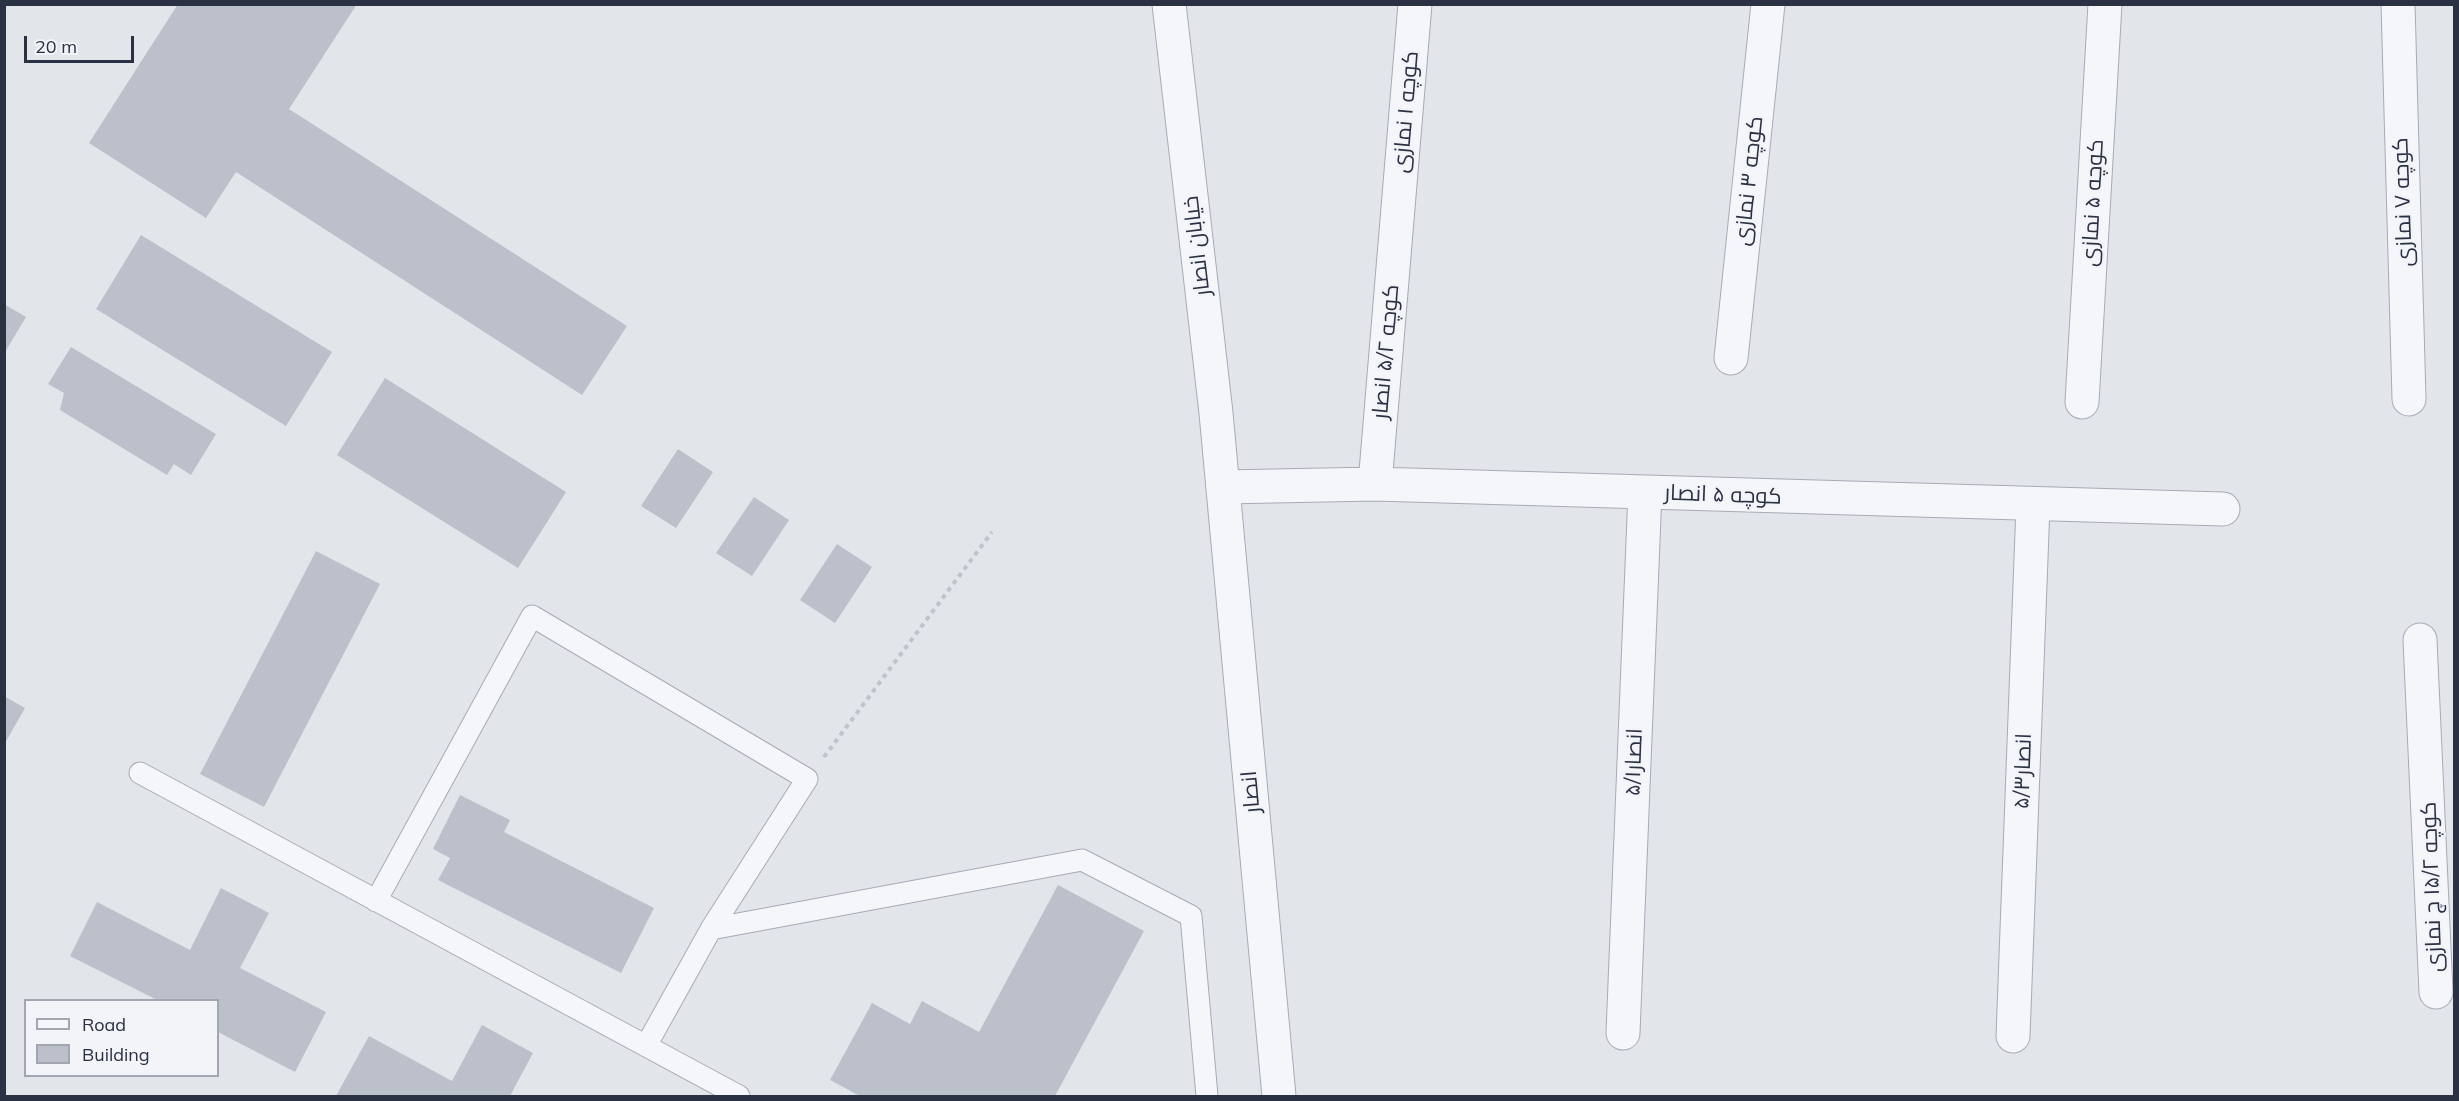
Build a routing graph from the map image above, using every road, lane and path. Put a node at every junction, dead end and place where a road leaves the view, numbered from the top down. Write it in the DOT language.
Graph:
graph roads {
  1 [pos="1169,4"];
  2 [pos="1415,4"];
  3 [pos="1768,4"];
  4 [pos="2104,4"];
  5 [pos="2398,4"];
  6 [pos="1397,220"];
  7 [pos="1731,358"];
  8 [pos="2409,399"];
  9 [pos="2082,402"];
  10 [pos="1375,484"];
  11 [pos="1223,487"];
  12 [pos="1645,492"];
  13 [pos="2033,506"];
  14 [pos="2223,509"];
  15 [pos="992,532"];
  16 [pos="2420,639"];
  17 [pos="140,773"];
  18 [pos="807,779"];
  19 [pos="2441,782"];
  20 [pos="376,901"];
  21 [pos="711,929"];
  22 [pos="2436,992"];
  23 [pos="1623,1033"];
  24 [pos="2013,1036"];
  25 [pos="646,1046"];
  26 [pos="739,1096"];
  27 [pos="1207,1096"];
  28 [pos="1279,1096"];
  1 -- 11 [label="street, خیابان انصار"];
  2 -- 6 [label="street, کوچه ۱ نمازی"];
  3 -- 7 [label="street, کوچه ۳ نمازی"];
  4 -- 9 [label="street, کوچه ۵ نمازی"];
  5 -- 8 [label="street, کوچه ۷ نمازی"];
  6 -- 10 [label="street, کوچه ۵/۲ انصار"];
  10 -- 11 [label="street, کوچه ۵ انصار"];
  10 -- 12 [label="street, کوچه ۵ انصار"];
  11 -- 28 [label="street, انصار"];
  12 -- 13 [label="street, کوچه ۵ انصار"];
  12 -- 23 [label="street, انصار۵/۱"];
  13 -- 14 [label="street, کوچه ۵ انصار"];
  13 -- 24 [label="street, انصار۵/۳"];
  15 -- 18 [label="path"];
  16 -- 19 [label="street, کوچه ۱۵/۲ چ نمازی"];
  17 -- 20 [label="lane"];
  18 -- 20 [label="lane"];
  18 -- 21 [label="lane"];
  19 -- 22 [label="street, کوچه ۱۵/۲ چ نمازی"];
  20 -- 25 [label="lane"];
  21 -- 25 [label="lane"];
  21 -- 27 [label="lane"];
  25 -- 26 [label="lane"];
}
